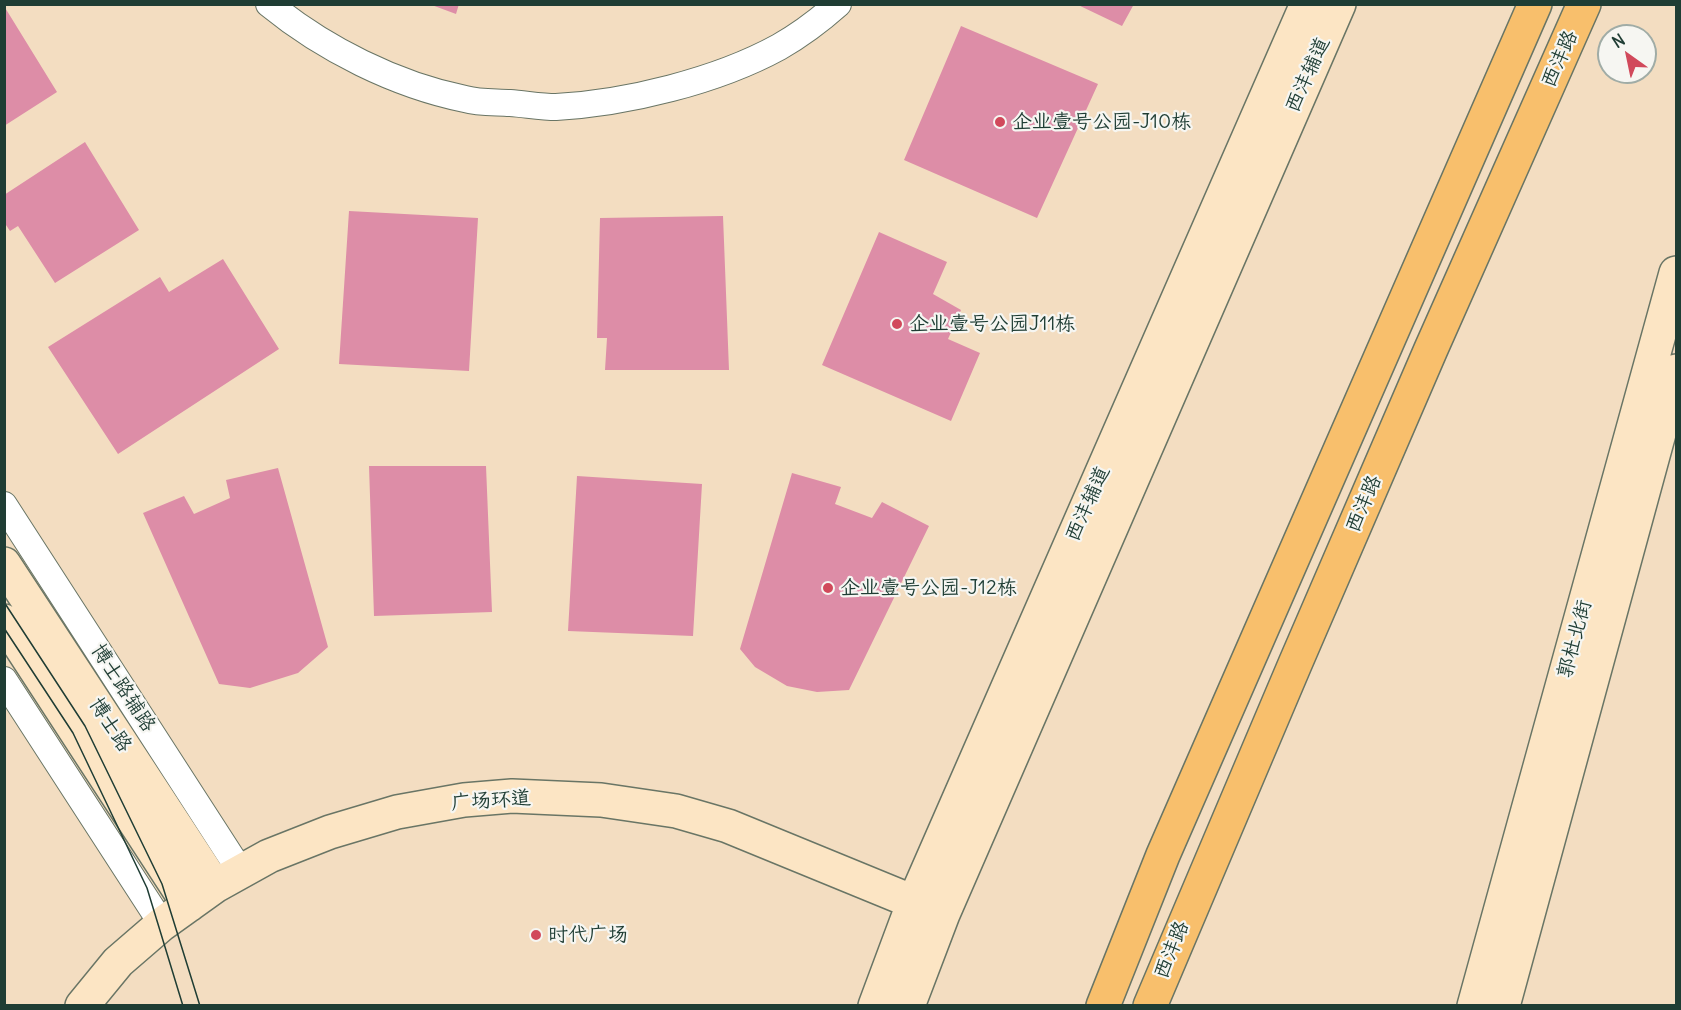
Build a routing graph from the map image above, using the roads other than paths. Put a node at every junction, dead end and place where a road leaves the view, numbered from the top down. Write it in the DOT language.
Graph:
graph roads {
  1 [pos="269,4"];
  2 [pos="838,4"];
  3 [pos="1306,4"];
  4 [pos="1339,4"];
  5 [pos="1536,4"];
  6 [pos="1584,4"];
  7 [pos="1674,293"];
  8 [pos="1677,371"];
  9 [pos="4,504"];
  10 [pos="4,564"];
  11 [pos="4,621"];
  12 [pos="4,680"];
  13 [pos="228,879"];
  14 [pos="189,905"];
  15 [pos="928,909"];
  16 [pos="162,924"];
  17 [pos="82,1005"];
  18 [pos="875,1005"];
  19 [pos="908,1005"];
  20 [pos="1102,1005"];
  21 [pos="1150,1005"];
  22 [pos="1474,1005"];
  23 [pos="1503,1005"];
  1 -- 2 [label="street"];
  3 -- 15 [label="street, 西沣辅道"];
  4 -- 15 [label="street, 西沣辅道"];
  5 -- 20 [label="highway"];
  6 -- 21 [label="highway, 西沣路"];
  7 -- 22 [label="street, 郭杜北街"];
  8 -- 23 [label="street, 郭杜北街"];
  9 -- 13 [label="street, 博士路辅路"];
  10 -- 13 [label="street, 博士路"];
  11 -- 14 [label="street, 博士路"];
  12 -- 16 [label="street"];
  13 -- 14 [label="street, 广场环道"];
  13 -- 15 [label="street, 广场环道"];
  14 -- 16 [label="street, 广场环道"];
  15 -- 18 [label="street, 西沣辅道"];
  15 -- 19 [label="street, 西沣辅道"];
  16 -- 17 [label="street, 广场环道"];
}
